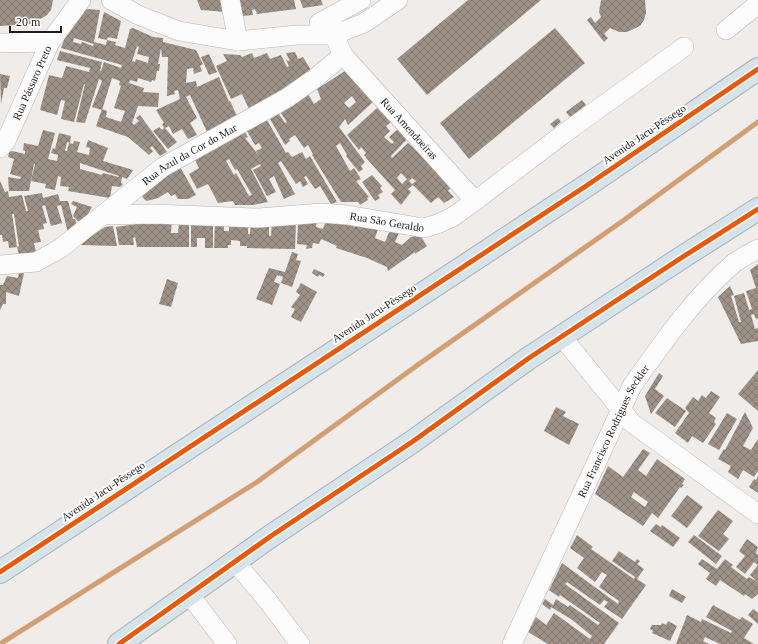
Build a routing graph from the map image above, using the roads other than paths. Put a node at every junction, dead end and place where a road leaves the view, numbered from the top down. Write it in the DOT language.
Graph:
graph roads {
  1 [pos="81,0"];
  2 [pos="111,0"];
  3 [pos="230,0"];
  4 [pos="361,0"];
  5 [pos="398,0"];
  6 [pos="758,4"];
  7 [pos="332,26"];
  8 [pos="726,30"];
  9 [pos="238,41"];
  10 [pos="50,42"];
  11 [pos="0,43"];
  12 [pos="684,47"];
  13 [pos="343,56"];
  14 [pos="758,69"];
  15 [pos="0,148"];
  16 [pos="475,201"];
  17 [pos="758,209"];
  18 [pos="104,215"];
  19 [pos="758,249"];
  20 [pos="0,265"];
  21 [pos="562,337"];
  22 [pos="620,410"];
  23 [pos="758,514"];
  24 [pos="235,562"];
  25 [pos="0,572"];
  26 [pos="189,594"];
  27 [pos="119,644"];
  28 [pos="227,644"];
  29 [pos="300,644"];
  30 [pos="512,644"];
  1 -- 10 [label="street, Rua Pássaro Preto"];
  2 -- 9 [label="street"];
  3 -- 9 [label="street"];
  4 -- 7 [label="street"];
  5 -- 7 [label="street"];
  6 -- 8 [label="street"];
  7 -- 9 [label="street"];
  7 -- 13 [label="street"];
  10 -- 11 [label="street"];
  10 -- 15 [label="street, Rua Pássaro Preto"];
  12 -- 16 [label="street, Rua São Geraldo"];
  13 -- 16 [label="street, Rua Amendoeiras"];
  13 -- 18 [label="street, Rua Azul da Cor do Mar"];
  14 -- 25 [label="highway, Avenida Jacu-Pêssego"];
  16 -- 18 [label="street, Rua São Geraldo"];
  17 -- 21 [label="highway"];
  18 -- 20 [label="street, Rua Azul da Cor do Mar"];
  19 -- 22 [label="street, Rua Francisco Rodrigues Seckler"];
  21 -- 22 [label="street"];
  21 -- 24 [label="highway"];
  22 -- 23 [label="street"];
  22 -- 30 [label="street, Rua Francisco Rodrigues Seckler"];
  24 -- 26 [label="highway"];
  24 -- 29 [label="street"];
  26 -- 27 [label="highway"];
  26 -- 28 [label="street"];
}
